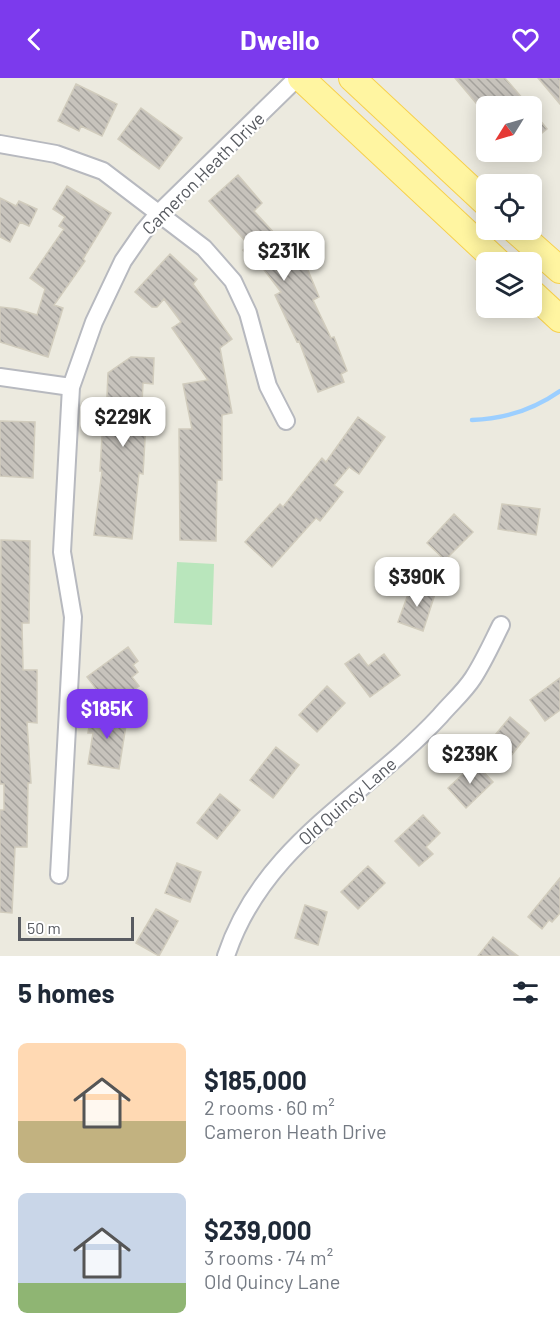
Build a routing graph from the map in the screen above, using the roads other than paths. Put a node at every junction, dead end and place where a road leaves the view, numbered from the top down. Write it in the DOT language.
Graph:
graph roads {
  1 [pos="299,78"];
  2 [pos="352,78"];
  3 [pos="0,144"];
  4 [pos="476,193"];
  5 [pos="159,213"];
  6 [pos="527,240"];
  7 [pos="487,252"];
  8 [pos="560,270"];
  9 [pos="542,302"];
  10 [pos="560,319"];
  11 [pos="0,376"];
  12 [pos="71,387"];
  13 [pos="285,422"];
  14 [pos="501,625"];
  15 [pos="59,875"];
  16 [pos="226,956"];
  1 -- 5 [label="street, Cameron Heath Drive"];
  1 -- 7 [label="main road"];
  2 -- 4 [label="main road"];
  3 -- 5 [label="street"];
  5 -- 12 [label="street, Cameron Heath Drive"];
  5 -- 13 [label="street"];
  6 -- 8 [label="main road"];
  9 -- 10 [label="main road"];
  11 -- 12 [label="street"];
  12 -- 15 [label="street, Cameron Heath Drive"];
  14 -- 16 [label="street, Old Quincy Lane"];
}
